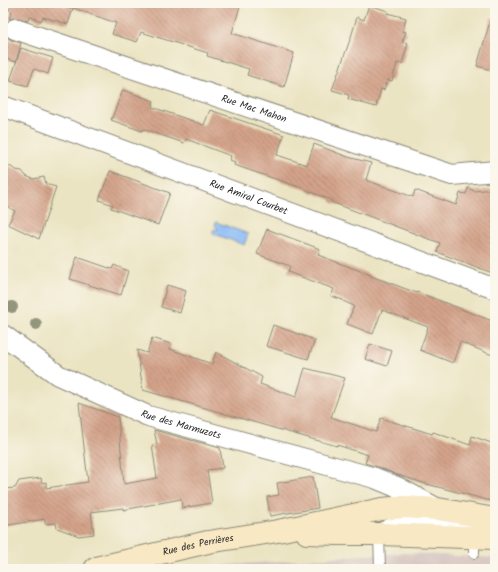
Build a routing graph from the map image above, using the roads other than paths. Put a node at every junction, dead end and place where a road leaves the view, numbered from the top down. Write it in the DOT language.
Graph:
graph roads {
  1 [pos="15,30"];
  2 [pos="3,106"];
  3 [pos="495,171"];
  4 [pos="495,289"];
  5 [pos="3,335"];
  6 [pos="375,478"];
  7 [pos="382,509"];
  8 [pos="438,509"];
  9 [pos="495,519"];
  10 [pos="278,531"];
  11 [pos="379,534"];
  12 [pos="481,543"];
  13 [pos="95,569"];
  14 [pos="380,569"];
  1 -- 3 [label="street, Rue Mac Mahon"];
  2 -- 4 [label="street, Rue Amiral Courbet"];
  5 -- 6 [label="street, Rue des Marmuzots"];
  6 -- 7 [label="street"];
  6 -- 8 [label="street, Rue des Marmuzots"];
  7 -- 8 [label="main road, Rue des Perrières"];
  7 -- 10 [label="main road, Rue des Perrières"];
  7 -- 11 [label="street"];
  8 -- 9 [label="main road, Rue des Perrières"];
  9 -- 11 [label="street, Rue des Perrières"];
  10 -- 11 [label="main road, Rue des Perrières"];
  10 -- 13 [label="main road, Rue des Perrières"];
  11 -- 12 [label="main road, Rue des Perrières"];
  11 -- 14 [label="lane"];
}
